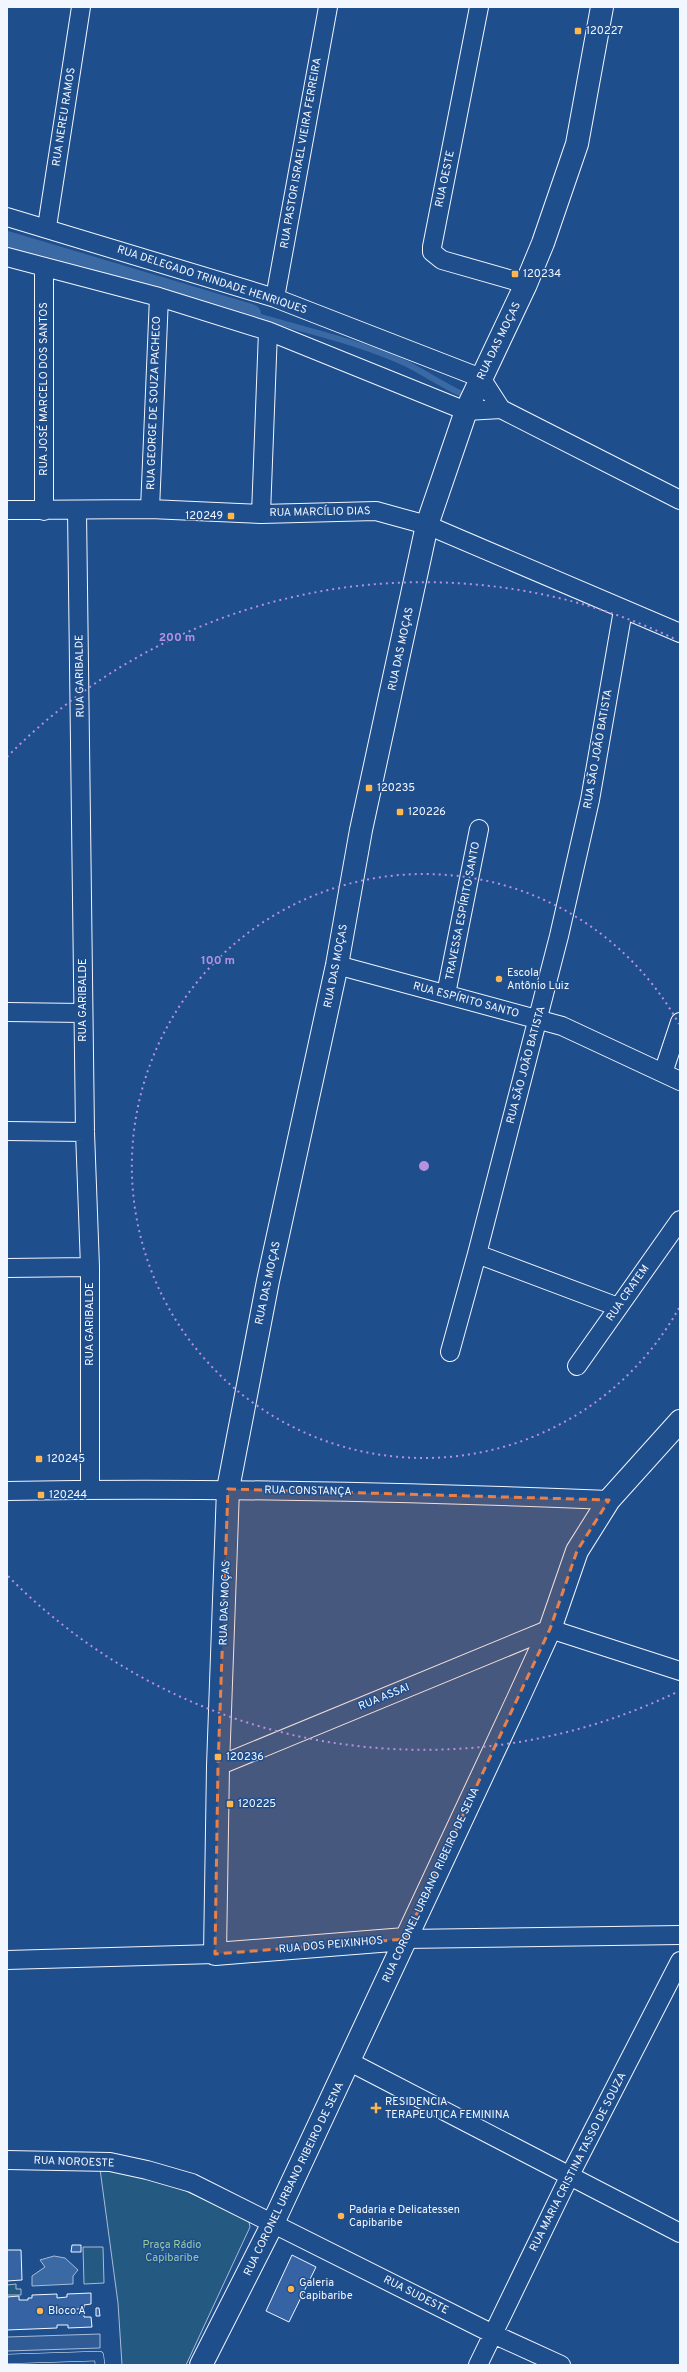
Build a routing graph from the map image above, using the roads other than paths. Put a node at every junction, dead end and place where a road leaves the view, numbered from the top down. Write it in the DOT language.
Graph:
graph roads {
  1 [pos="81,7"];
  2 [pos="328,7"];
  3 [pos="479,7"];
  4 [pos="602,7"];
  5 [pos="7,216"];
  6 [pos="47,227"];
  7 [pos="7,256"];
  8 [pos="44,267"];
  9 [pos="526,284"];
  10 [pos="159,297"];
  11 [pos="275,298"];
  12 [pos="268,331"];
  13 [pos="481,378"];
  14 [pos="501,409"];
  15 [pos="466,411"];
  16 [pos="680,500"];
  17 [pos="150,509"];
  18 [pos="7,510"];
  19 [pos="78,510"];
  20 [pos="44,511"];
  21 [pos="261,514"];
  22 [pos="427,526"];
  23 [pos="623,610"];
  24 [pos="680,633"];
  25 [pos="479,829"];
  26 [pos="337,965"];
  27 [pos="446,994"];
  28 [pos="7,1012"];
  29 [pos="83,1013"];
  30 [pos="538,1019"];
  31 [pos="680,1022"];
  32 [pos="663,1073"];
  33 [pos="680,1081"];
  34 [pos="7,1131"];
  35 [pos="85,1132"];
  36 [pos="680,1220"];
  37 [pos="478,1254"];
  38 [pos="90,1267"];
  39 [pos="7,1268"];
  40 [pos="618,1307"];
  41 [pos="450,1352"];
  42 [pos="577,1366"];
  43 [pos="680,1420"];
  44 [pos="90,1489"];
  45 [pos="228,1489"];
  46 [pos="7,1490"];
  47 [pos="609,1500"];
  48 [pos="550,1629"];
  49 [pos="680,1671"];
  50 [pos="218,1766"];
  51 [pos="680,1935"];
  52 [pos="405,1939"];
  53 [pos="215,1954"];
  54 [pos="7,1960"];
  55 [pos="680,1961"];
  56 [pos="350,2062"];
  57 [pos="7,2160"];
  58 [pos="570,2175"];
  59 [pos="273,2223"];
  60 [pos="680,2233"];
  61 [pos="493,2334"];
  62 [pos="7,2359"];
  63 [pos="100,2365"];
  64 [pos="201,2365"];
  65 [pos="478,2365"];
  66 [pos="561,2365"];
  1 -- 6 [label="street, RUA NEREU RAMOS"];
  2 -- 11 [label="street, RUA PASTOR ISRAEL VIEIRA FERREIRA"];
  3 -- 9 [label="street, RUA OESTE"];
  4 -- 9 [label="street, RUA DAS MOÇAS"];
  5 -- 6 [label="street, RUA DELEGADO TRINDADE HENRIQUES"];
  6 -- 11 [label="street, RUA DELEGADO TRINDADE HENRIQUES"];
  7 -- 8 [label="street"];
  8 -- 10 [label="street"];
  8 -- 20 [label="street, RUA JOSÉ MARCELO DOS SANTOS"];
  9 -- 13 [label="street, RUA DAS MOÇAS"];
  10 -- 12 [label="street"];
  10 -- 17 [label="street, RUA GEORGE DE SOUZA PACHECO"];
  11 -- 13 [label="street, RUA DELEGADO TRINDADE HENRIQUES"];
  12 -- 15 [label="street"];
  12 -- 21 [label="street"];
  13 -- 14 [label="street"];
  13 -- 15 [label="street, RUA DAS MOÇAS"];
  14 -- 15 [label="street"];
  14 -- 16 [label="street"];
  15 -- 22 [label="street, RUA DAS MOÇAS"];
  17 -- 19 [label="street, RUA MARCÍLIO DIAS"];
  17 -- 21 [label="street, RUA MARCÍLIO DIAS"];
  18 -- 20 [label="street, RUA MARCÍLIO DIAS"];
  19 -- 20 [label="street, RUA MARCÍLIO DIAS"];
  19 -- 29 [label="street, RUA GARIBALDE"];
  21 -- 22 [label="street, RUA MARCÍLIO DIAS"];
  22 -- 23 [label="street, RUA MARCÍLIO DIAS"];
  22 -- 26 [label="street, RUA DAS MOÇAS"];
  23 -- 24 [label="street, RUA MARCÍLIO DIAS"];
  23 -- 30 [label="street, RUA SÃO JOÃO BATISTA"];
  25 -- 27 [label="street, TRAVESSA ESPÍRITO SANTO"];
  26 -- 27 [label="street, RUA ESPÍRITO SANTO"];
  26 -- 45 [label="street, RUA DAS MOÇAS"];
  27 -- 30 [label="street, RUA ESPÍRITO SANTO"];
  28 -- 29 [label="street"];
  29 -- 35 [label="street, RUA GARIBALDE"];
  30 -- 32 [label="street, RUA ESPÍRITO SANTO"];
  30 -- 37 [label="street, RUA SÃO JOÃO BATISTA"];
  31 -- 32 [label="street"];
  32 -- 33 [label="street, RUA ESPÍRITO SANTO"];
  34 -- 35 [label="street"];
  35 -- 38 [label="street, RUA GARIBALDE"];
  36 -- 40 [label="street, RUA CRATEM"];
  37 -- 40 [label="street"];
  37 -- 41 [label="street, RUA SÃO JOÃO BATISTA"];
  38 -- 39 [label="street"];
  38 -- 44 [label="street, RUA GARIBALDE"];
  40 -- 42 [label="street, RUA CRATEM"];
  43 -- 47 [label="street, RUA CORONEL URBANO RIBEIRO DE SENA"];
  44 -- 45 [label="street, RUA CONSTANÇA"];
  44 -- 46 [label="street, RUA CONSTANÇA"];
  45 -- 47 [label="street, RUA CONSTANÇA"];
  45 -- 50 [label="street, RUA DAS MOÇAS"];
  47 -- 48 [label="street, RUA CORONEL URBANO RIBEIRO DE SENA"];
  48 -- 49 [label="street"];
  48 -- 50 [label="street, RUA ASSAI"];
  48 -- 52 [label="street, RUA CORONEL URBANO RIBEIRO DE SENA"];
  50 -- 53 [label="street, RUA DAS MOÇAS"];
  51 -- 52 [label="street, RUA DOS PEIXINHOS"];
  52 -- 53 [label="street, RUA DOS PEIXINHOS"];
  52 -- 56 [label="street, RUA CORONEL URBANO RIBEIRO DE SENA"];
  53 -- 54 [label="street, RUA DOS PEIXINHOS"];
  55 -- 58 [label="street, RUA MARIA CRISTINA TASSO DE SOUZA"];
  56 -- 58 [label="street"];
  56 -- 59 [label="street, RUA CORONEL URBANO RIBEIRO DE SENA"];
  57 -- 59 [label="street, RUA NOROESTE"];
  58 -- 60 [label="street"];
  58 -- 61 [label="street, RUA MARIA CRISTINA TASSO DE SOUZA"];
  59 -- 61 [label="street, RUA SUDESTE"];
  59 -- 64 [label="street, RUA CORONEL URBANO RIBEIRO DE SENA"];
  61 -- 65 [label="street, RUA MARIA CRISTINA TASSO DE SOUZA"];
  61 -- 66 [label="street, RUA SUDESTE"];
  62 -- 63 [label="lane"];
}
